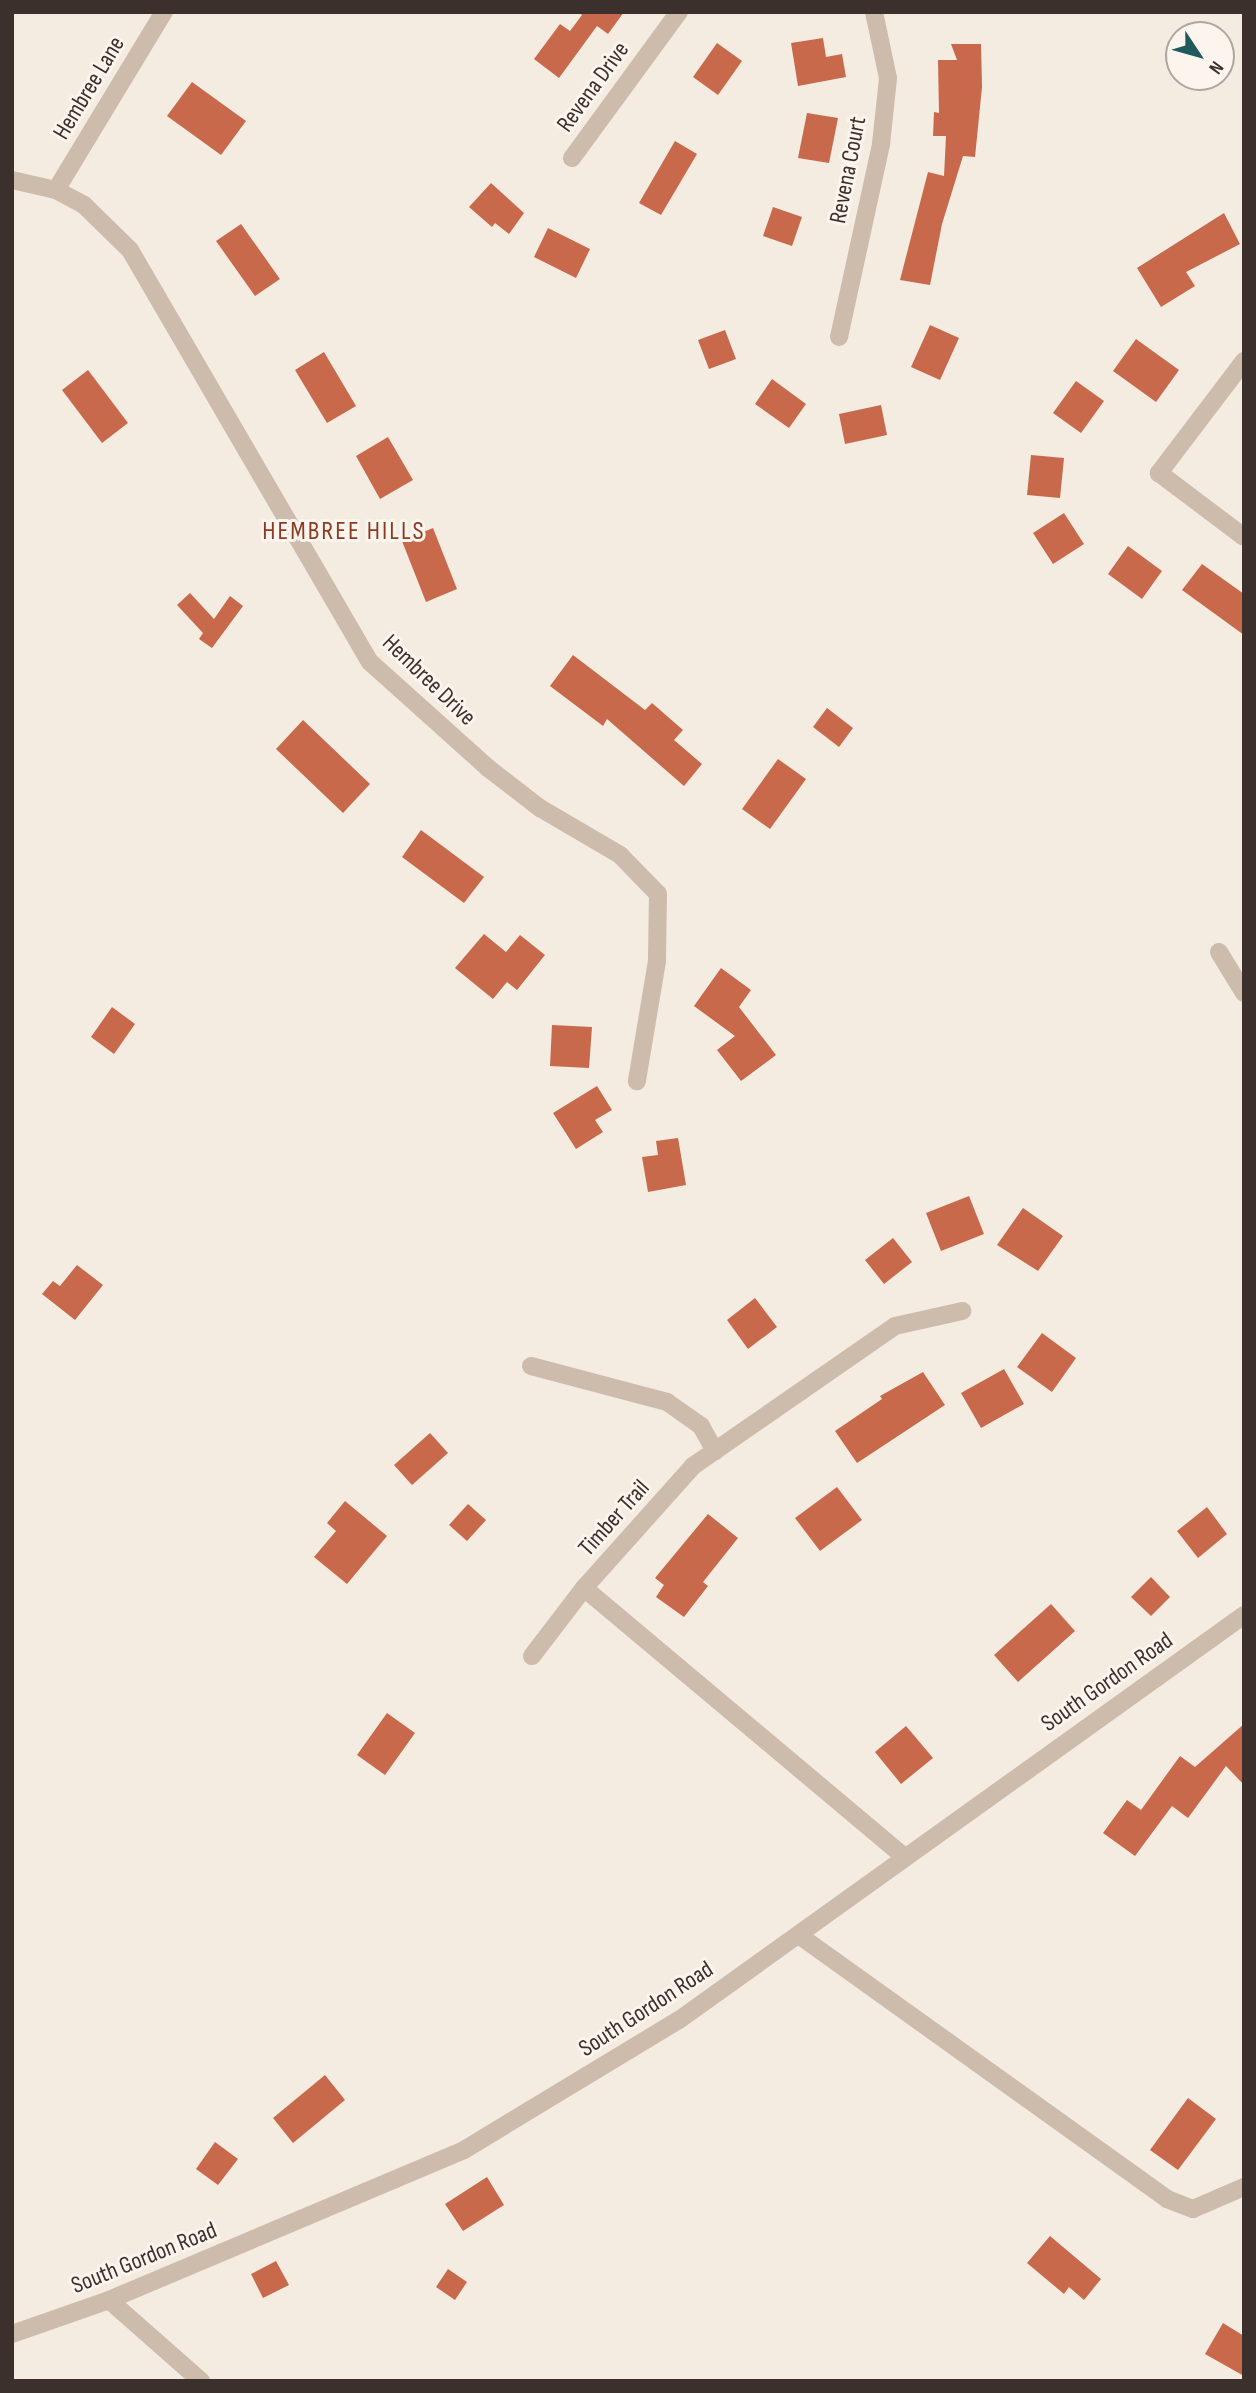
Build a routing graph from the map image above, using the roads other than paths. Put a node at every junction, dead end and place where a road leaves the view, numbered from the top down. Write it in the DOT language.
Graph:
graph roads {
  1 [pos="164,12"];
  2 [pos="679,12"];
  3 [pos="874,12"];
  4 [pos="572,158"];
  5 [pos="12,180"];
  6 [pos="56,190"];
  7 [pos="839,337"];
  8 [pos="1244,361"];
  9 [pos="1244,537"];
  10 [pos="1219,952"];
  11 [pos="1244,993"];
  12 [pos="637,1081"];
  13 [pos="962,1311"];
  14 [pos="531,1366"];
  15 [pos="715,1451"];
  16 [pos="584,1588"];
  17 [pos="1244,1615"];
  18 [pos="532,1656"];
  19 [pos="905,1857"];
  20 [pos="800,1936"];
  21 [pos="1244,2187"];
  22 [pos="109,2300"];
  23 [pos="12,2334"];
  24 [pos="201,2381"];
  1 -- 6 [label="street, Hembree Lane"];
  2 -- 4 [label="street, Revena Drive"];
  3 -- 7 [label="street, Revena Court"];
  5 -- 6 [label="street, Hembree Drive"];
  6 -- 12 [label="street, Hembree Drive"];
  8 -- 9 [label="street"];
  10 -- 11 [label="street"];
  13 -- 15 [label="street, Timber Trail"];
  14 -- 15 [label="street"];
  15 -- 16 [label="street, Timber Trail"];
  16 -- 18 [label="street"];
  16 -- 19 [label="street, Timber Trail"];
  17 -- 19 [label="street, South Gordon Road"];
  19 -- 20 [label="street, South Gordon Road"];
  20 -- 21 [label="street"];
  20 -- 22 [label="street, South Gordon Road"];
  22 -- 23 [label="street, South Gordon Road"];
  22 -- 24 [label="street"];
}
